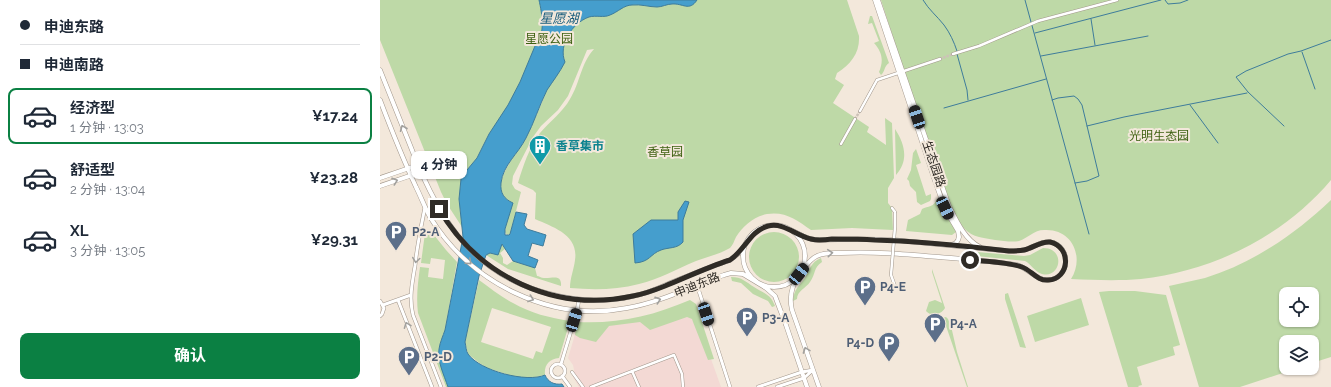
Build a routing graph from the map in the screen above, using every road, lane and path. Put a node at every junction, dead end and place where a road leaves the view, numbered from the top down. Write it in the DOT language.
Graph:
graph roads {
  1 [pos="875,0"];
  2 [pos="878,0"];
  3 [pos="1117,0"];
  4 [pos="953,54"];
  5 [pos="940,59"];
  6 [pos="380,70"];
  7 [pos="904,71"];
  8 [pos="898,73"];
  9 [pos="380,100"];
  10 [pos="860,111"];
  11 [pos="855,119"];
  12 [pos="840,144"];
  13 [pos="418,165"];
  14 [pos="407,168"];
  15 [pos="421,172"];
  16 [pos="410,175"];
  17 [pos="380,178"];
  18 [pos="380,186"];
  19 [pos="425,208"];
  20 [pos="892,208"];
  21 [pos="789,229"];
  22 [pos="747,242"];
  23 [pos="947,245"];
  24 [pos="984,248"];
  25 [pos="799,274"];
  26 [pos="760,283"];
  27 [pos="697,285"];
  28 [pos="896,289"];
  29 [pos="411,295"];
  30 [pos="398,300"];
  31 [pos="579,300"];
  32 [pos="380,301"];
  33 [pos="383,306"];
  34 [pos="577,311"];
  35 [pos="380,316"];
  36 [pos="561,364"];
  37 [pos="813,370"];
  38 [pos="632,371"];
  39 [pos="572,372"];
  40 [pos="802,372"];
  41 [pos="562,376"];
  42 [pos="804,378"];
  43 [pos="432,387"];
  44 [pos="441,387"];
  45 [pos="570,387"];
  46 [pos="583,387"];
  47 [pos="591,387"];
  48 [pos="639,387"];
  49 [pos="683,387"];
  50 [pos="730,387"];
  51 [pos="758,387"];
  52 [pos="777,387"];
  53 [pos="807,387"];
  54 [pos="819,387"];
  1 -- 23 [label="street, 生态园路"];
  2 -- 24 [label="street, 生态园路"];
  3 -- 4 [label="street"];
  5 -- 7 [label="street"];
  13 -- 6 [label="street, 申迪东路, one-way"];
  8 -- 10 [label="street"];
  9 -- 14 [label="street, 申迪东路"];
  11 -- 12 [label="street"];
  13 -- 14 [label="street"];
  13 -- 15 [label="street, 申迪东路"];
  14 -- 16 [label="street, 申迪东路"];
  14 -- 17 [label="street"];
  15 -- 16 [label="street"];
  15 -- 31 [label="street, 申迪东路"];
  18 -- 16 [label="street, one-way"];
  16 -- 19 [label="street, 申迪东路"];
  19 -- 29 [label="street, one-way"];
  19 -- 34 [label="street, 申迪东路, one-way"];
  20 -- 28 [label="street, bridge"];
  21 -- 22 [label="street"];
  21 -- 23 [label="street"];
  21 -- 25 [label="street"];
  22 -- 26 [label="street"];
  22 -- 31 [label="street, 申迪东路"];
  23 -- 24 [label="street"];
  25 -- 24 [label="street, one-way"];
  25 -- 26 [label="street"];
  37 -- 25 [label="street, one-way"];
  26 -- 27 [label="street, 申迪东路"];
  26 -- 40 [label="street"];
  34 -- 27 [label="street, 申迪东路, one-way"];
  27 -- 50 [label="street"];
  29 -- 30 [label="street"];
  29 -- 44 [label="street"];
  30 -- 33 [label="street"];
  43 -- 30 [label="street, one-way"];
  31 -- 34 [label="street"];
  32 -- 33 [label="street"];
  33 -- 35 [label="street"];
  34 -- 36 [label="street"];
  36 -- 41 [label="street"];
  36 -- 41 [label="street"];
  37 -- 40 [label="street"];
  37 -- 42 [label="street"];
  37 -- 54 [label="street"];
  38 -- 47 [label="street"];
  38 -- 48 [label="street"];
  38 -- 49 [label="street"];
  39 -- 46 [label="street"];
  40 -- 42 [label="street"];
  40 -- 51 [label="street"];
  41 -- 45 [label="street"];
  42 -- 52 [label="street"];
  42 -- 53 [label="street"];
}
